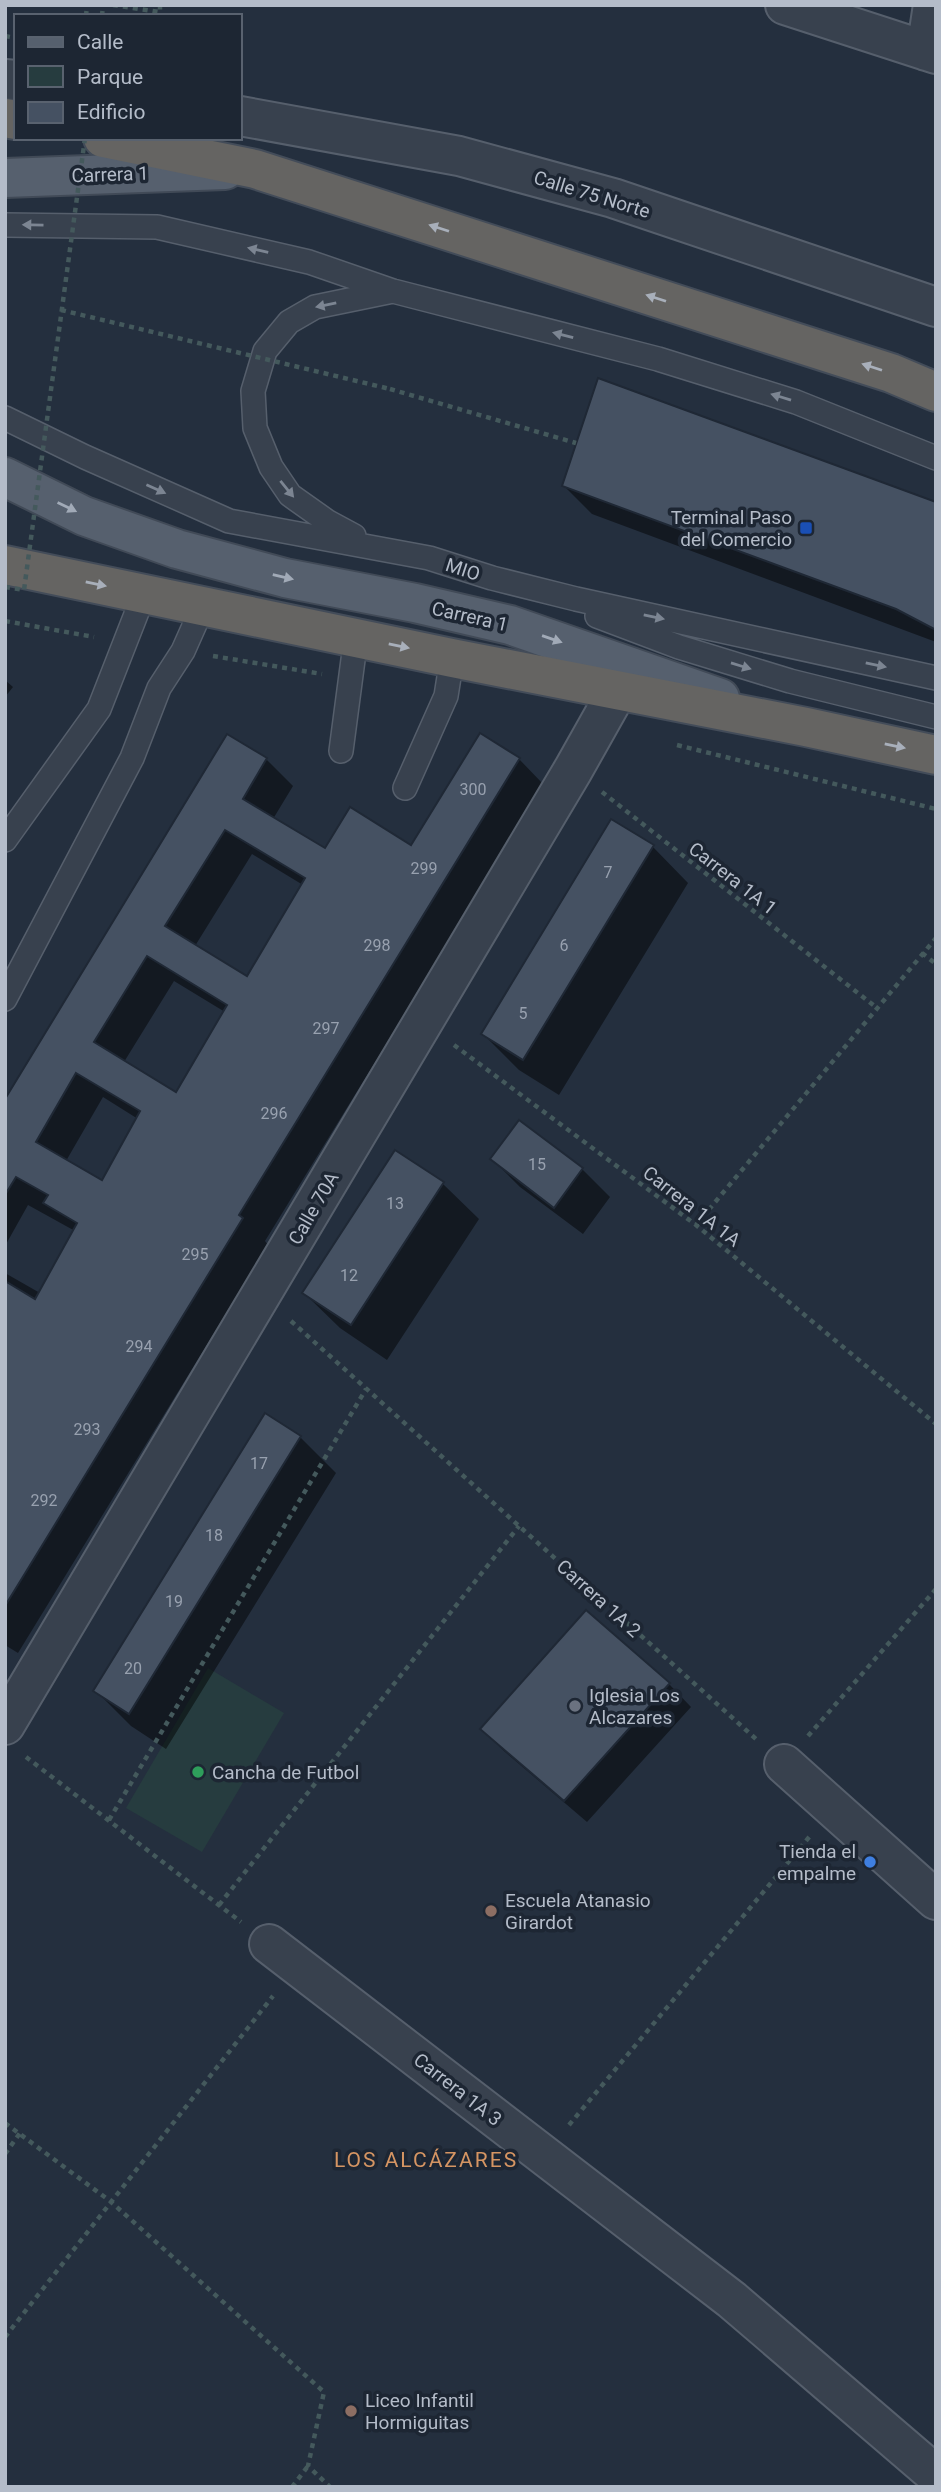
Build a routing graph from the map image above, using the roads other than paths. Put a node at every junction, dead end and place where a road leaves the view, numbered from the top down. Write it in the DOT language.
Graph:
graph roads {
  1 [pos="785,5"];
  2 [pos="933,5"];
  3 [pos="931,52"];
  4 [pos="242,116"];
  5 [pos="113,140"];
  6 [pos="255,169"];
  7 [pos="5,178"];
  8 [pos="5,225"];
  9 [pos="393,291"];
  10 [pos="936,307"];
  11 [pos="936,392"];
  12 [pos="5,418"];
  13 [pos="936,458"];
  14 [pos="5,477"];
  15 [pos="374,546"];
  16 [pos="5,565"];
  17 [pos="492,578"];
  18 [pos="144,594"];
  19 [pos="202,606"];
  20 [pos="356,637"];
  21 [pos="452,658"];
  22 [pos="936,678"];
  23 [pos="618,690"];
  24 [pos="936,717"];
  25 [pos="806,727"];
  26 [pos="341,751"];
  27 [pos="936,755"];
  28 [pos="405,788"];
  29 [pos="5,840"];
  30 [pos="5,999"];
  31 [pos="10,1737"];
  32 [pos="784,1764"];
  33 [pos="936,1900"];
  34 [pos="283,1955"];
  35 [pos="936,2475"];
  1 -- 3 [label="street"];
  2 -- 3 [label="street"];
  4 -- 10 [label="street, Calle 75 Norte"];
  5 -- 6 [label="highway"];
  6 -- 7 [label="main road, Carrera 1"];
  11 -- 6 [label="highway, Carrera 1, one-way"];
  9 -- 8 [label="lane, one-way"];
  13 -- 9 [label="lane, one-way"];
  9 -- 15 [label="lane, one-way"];
  12 -- 15 [label="lane, MIO, one-way"];
  14 -- 25 [label="main road, Carrera 1, one-way"];
  15 -- 17 [label="lane, MIO"];
  16 -- 18 [label="highway, one-way"];
  17 -- 22 [label="lane, MIO, one-way"];
  17 -- 24 [label="lane, one-way"];
  18 -- 19 [label="highway"];
  18 -- 29 [label="lane"];
  19 -- 20 [label="highway"];
  19 -- 30 [label="lane"];
  20 -- 21 [label="highway, one-way"];
  20 -- 26 [label="lane"];
  21 -- 23 [label="highway"];
  21 -- 28 [label="lane"];
  23 -- 25 [label="highway"];
  23 -- 31 [label="street, Calle 70A"];
  25 -- 27 [label="highway, Carrera 1, one-way"];
  32 -- 33 [label="street"];
  34 -- 35 [label="street, Carrera 1A 3"];
}
